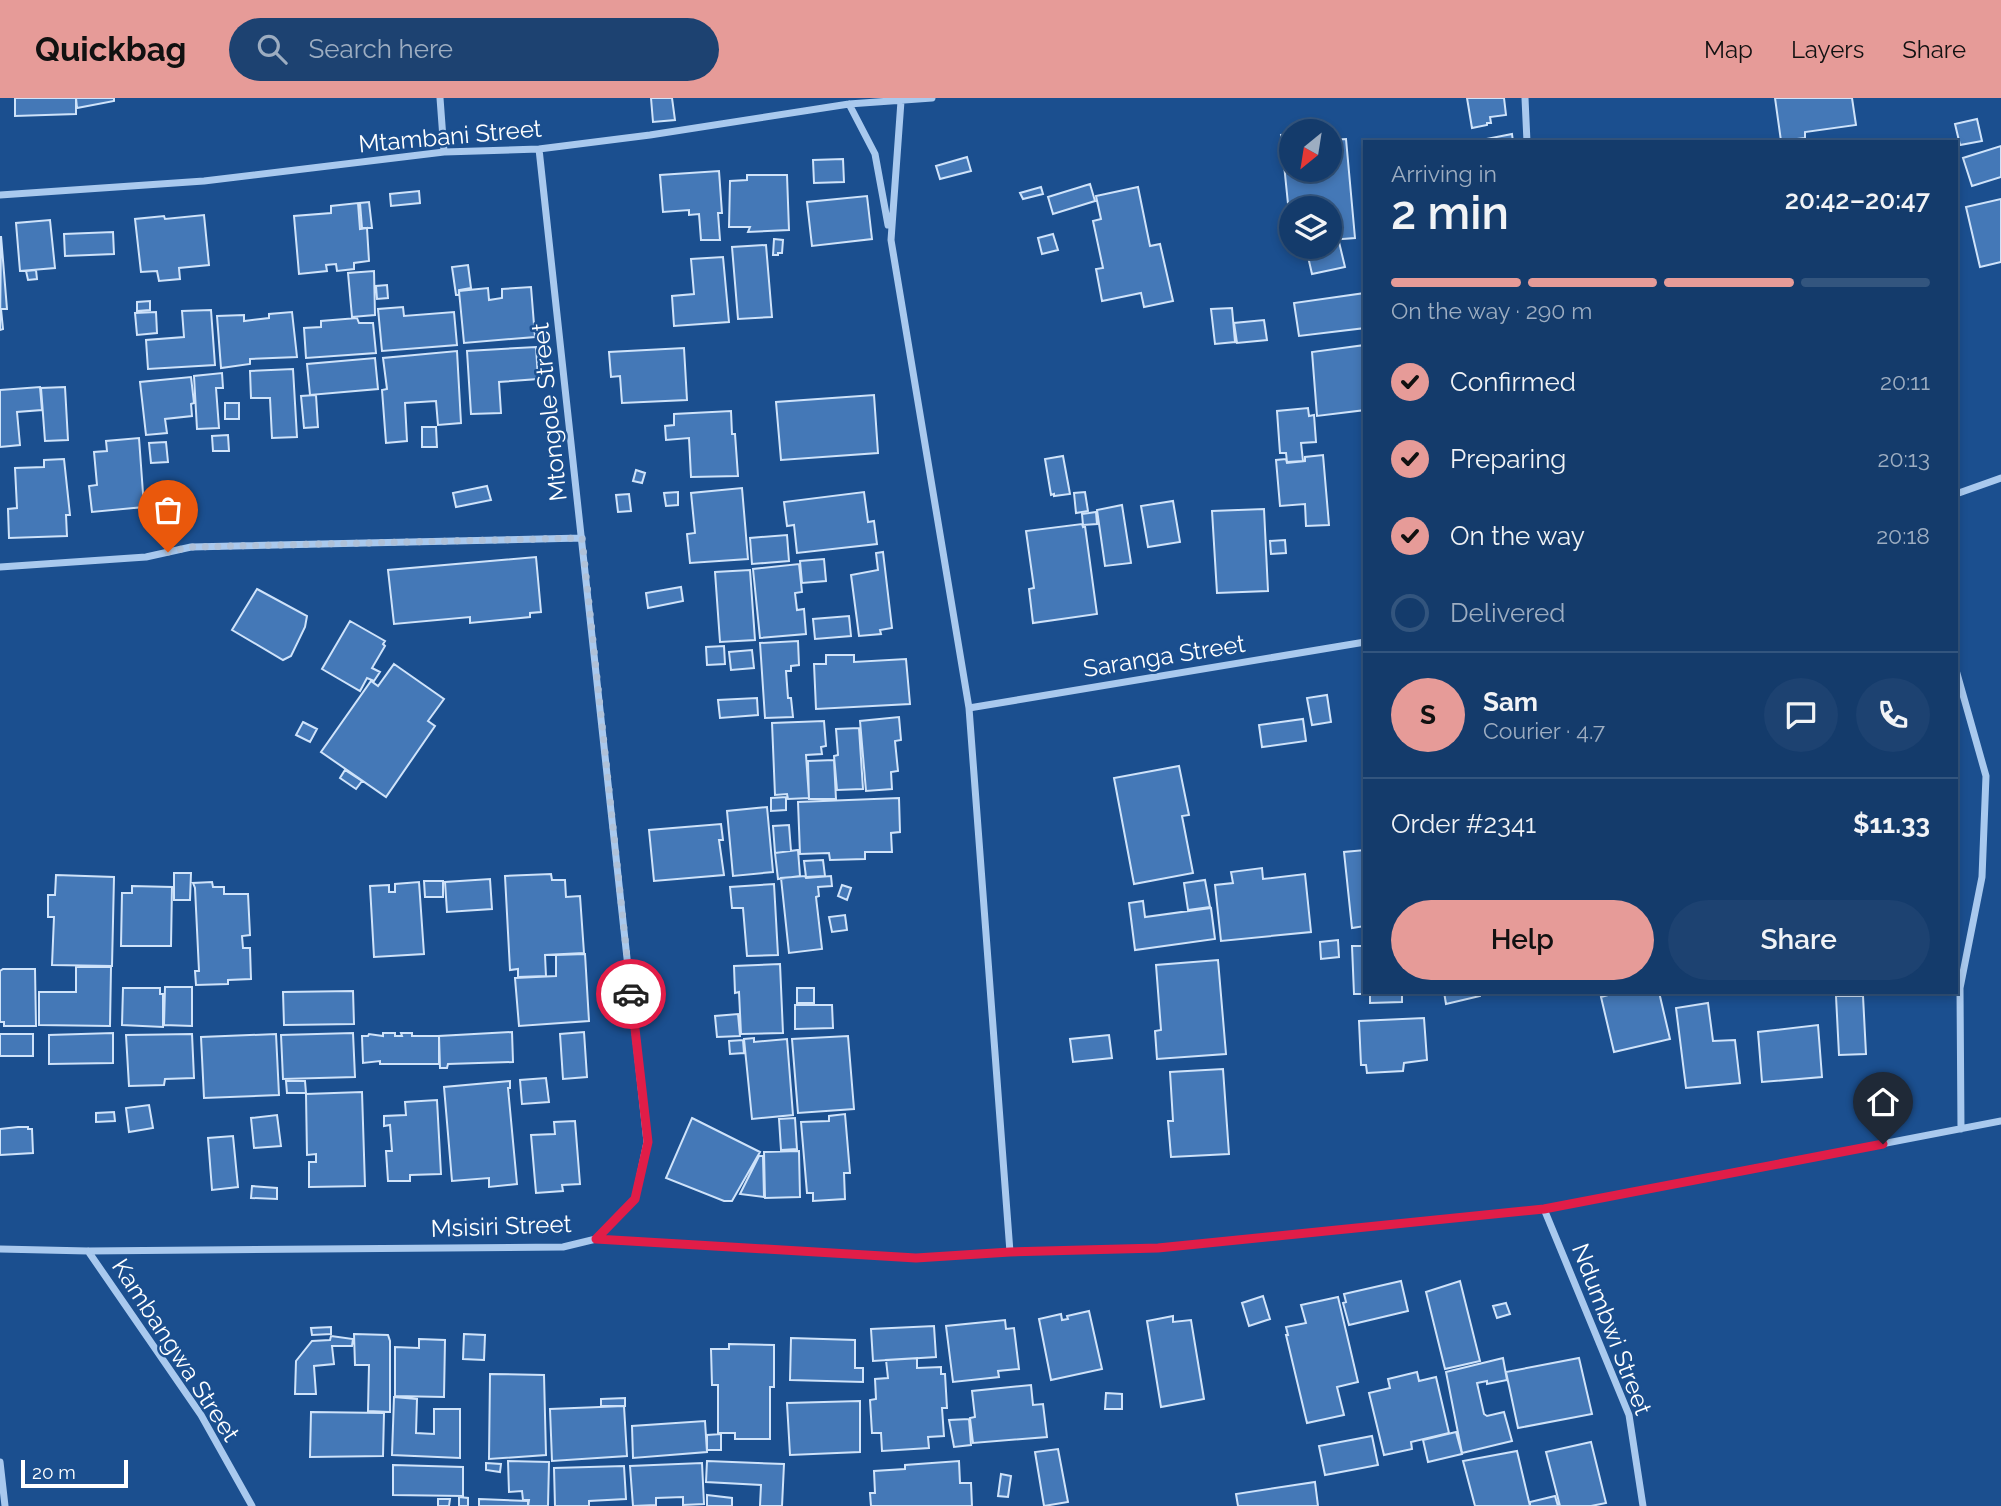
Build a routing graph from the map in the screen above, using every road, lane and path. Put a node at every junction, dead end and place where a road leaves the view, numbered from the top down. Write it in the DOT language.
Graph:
graph roads {
  1 [pos="440,98"];
  2 [pos="932,98"];
  3 [pos="1525,98"];
  4 [pos="901,101"];
  5 [pos="849,104"];
  6 [pos="1527,140"];
  7 [pos="539,149"];
  8 [pos="444,152"];
  9 [pos="0,195"];
  10 [pos="891,240"];
  11 [pos="2001,478"];
  12 [pos="1958,493"];
  13 [pos="582,538"];
  14 [pos="0,567"];
  15 [pos="1363,642"];
  16 [pos="1958,677"];
  17 [pos="969,708"];
  18 [pos="2001,1121"];
  19 [pos="1961,1129"];
  20 [pos="1544,1209"];
  21 [pos="596,1239"];
  22 [pos="0,1249"];
  23 [pos="88,1251"];
  24 [pos="1010,1252"];
  25 [pos="0,1462"];
  26 [pos="5,1506"];
  27 [pos="252,1506"];
  28 [pos="1643,1506"];
  1 -- 8 [label="street"];
  2 -- 4 [label="street, Mtambani Street"];
  3 -- 6 [label="street"];
  4 -- 5 [label="street, Mtambani Street"];
  4 -- 10 [label="street"];
  5 -- 7 [label="street, Mtambani Street"];
  5 -- 10 [label="street"];
  7 -- 8 [label="street, Mtambani Street"];
  7 -- 13 [label="street, Mtongole Street"];
  8 -- 9 [label="street, Mtambani Street"];
  10 -- 17 [label="street"];
  11 -- 12 [label="street"];
  13 -- 14 [label="street"];
  13 -- 21 [label="street, Mtongole Street"];
  15 -- 17 [label="street, Saranga Street"];
  16 -- 19 [label="street"];
  17 -- 24 [label="street"];
  18 -- 19 [label="street, Msisiri Street"];
  19 -- 20 [label="street, Msisiri Street"];
  20 -- 24 [label="street, Msisiri Street"];
  20 -- 28 [label="street, Ndumbwi Street"];
  21 -- 23 [label="street, Msisiri Street"];
  21 -- 24 [label="street, Msisiri Street"];
  22 -- 23 [label="street, Msisiri Street"];
  23 -- 27 [label="street, Kambangwa Street"];
  25 -- 26 [label="street"];
}
